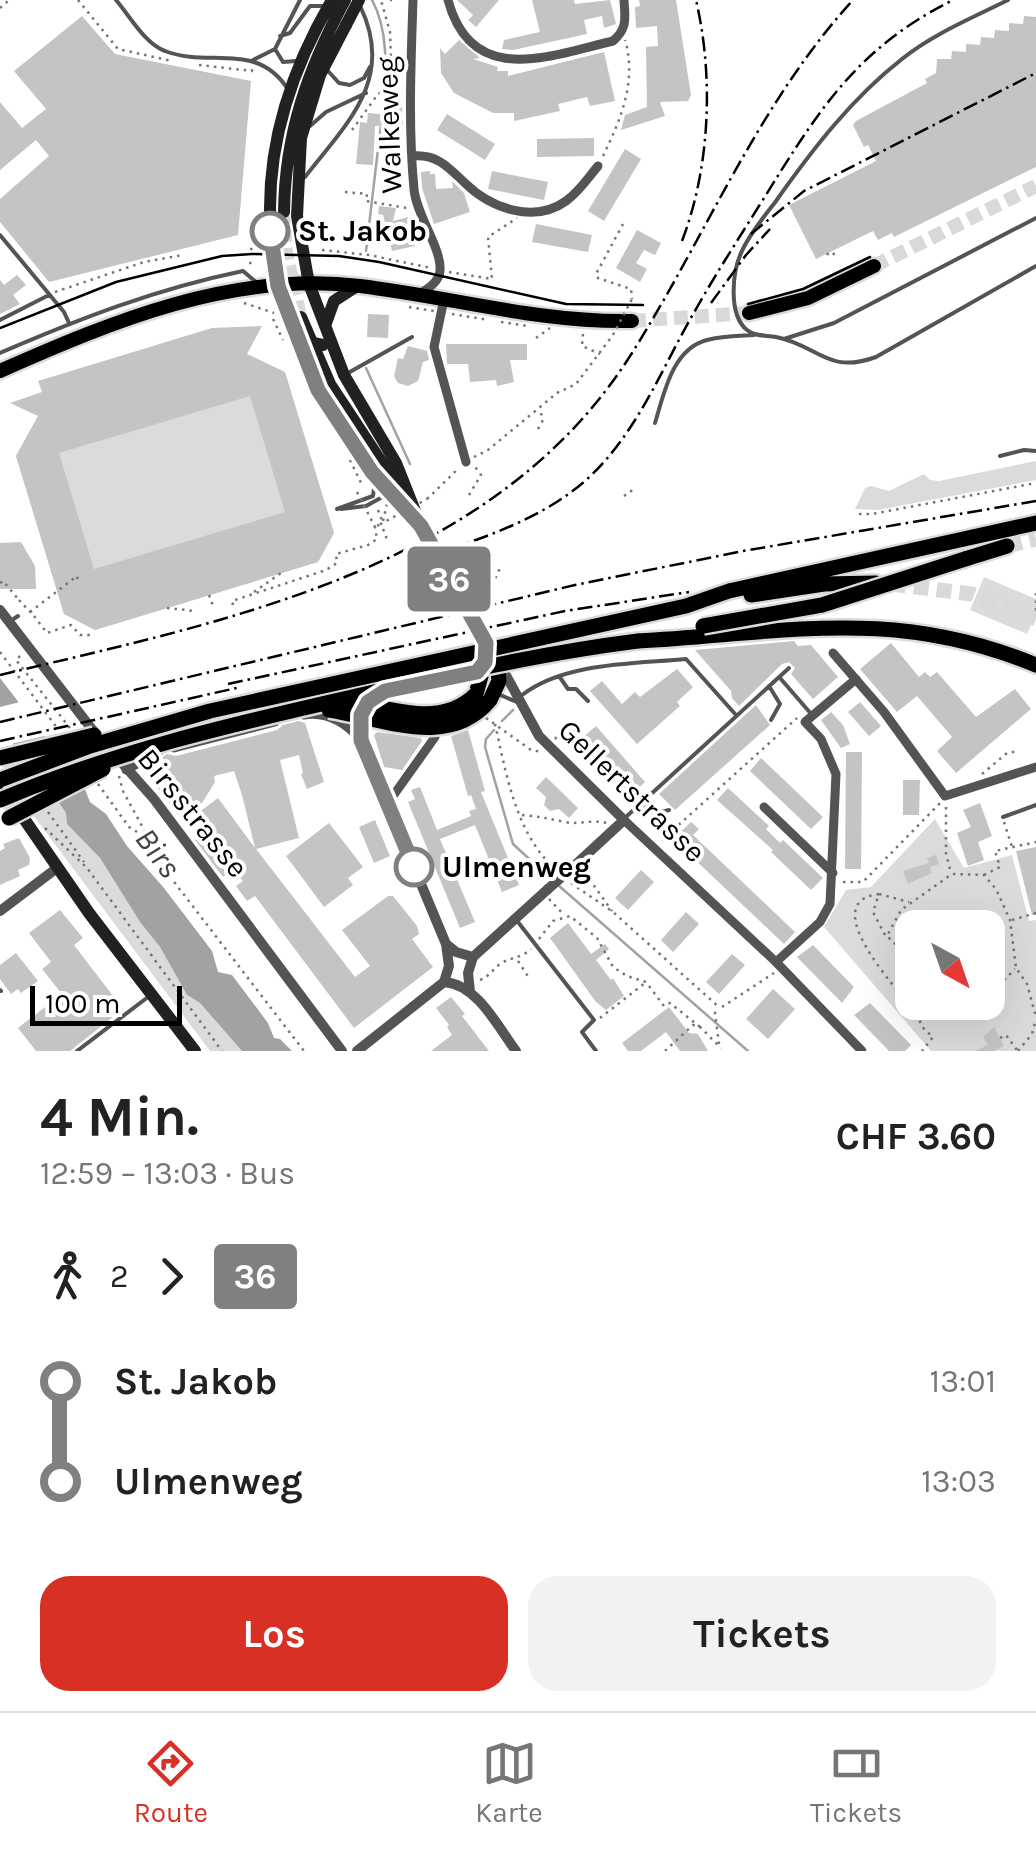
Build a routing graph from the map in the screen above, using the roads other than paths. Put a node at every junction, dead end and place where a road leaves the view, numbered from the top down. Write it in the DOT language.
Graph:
graph roads {
  1 [pos="116,0"];
  2 [pos="300,0"];
  3 [pos="357,0"];
  4 [pos="413,0"];
  5 [pos="448,0"];
  6 [pos="624,0"];
  7 [pos="1008,0"];
  8 [pos="338,9"];
  9 [pos="280,36"];
  10 [pos="275,50"];
  11 [pos="254,60"];
  12 [pos="300,60"];
  13 [pos="372,63"];
  14 [pos="325,64"];
  15 [pos="288,90"];
  16 [pos="367,92"];
  17 [pos="301,138"];
  18 [pos="413,156"];
  19 [pos="598,166"];
  20 [pos="305,177"];
  21 [pos="284,212"];
  22 [pos="1036,218"];
  23 [pos="0,235"];
  24 [pos="874,266"];
  25 [pos="1036,266"];
  26 [pos="309,284"];
  27 [pos="357,285"];
  28 [pos="278,286"];
  29 [pos="261,288"];
  30 [pos="49,294"];
  31 [pos="418,294"];
  32 [pos="444,300"];
  33 [pos="749,312"];
  34 [pos="301,316"];
  35 [pos="0,320"];
  36 [pos="632,321"];
  37 [pos="69,323"];
  38 [pos="324,328"];
  39 [pos="754,334"];
  40 [pos="412,337"];
  41 [pos="784,339"];
  42 [pos="328,348"];
  43 [pos="303,351"];
  44 [pos="0,353"];
  45 [pos="0,371"];
  46 [pos="344,375"];
  47 [pos="655,423"];
  48 [pos="1036,451"];
  49 [pos="1000,456"];
  50 [pos="468,460"];
  51 [pos="372,472"];
  52 [pos="390,493"];
  53 [pos="1036,523"];
  54 [pos="421,526"];
  55 [pos="1007,546"];
  56 [pos="876,583"];
  57 [pos="729,595"];
  58 [pos="0,610"];
  59 [pos="638,640"];
  60 [pos="832,653"];
  61 [pos="491,661"];
  62 [pos="1036,665"];
  63 [pos="788,668"];
  64 [pos="558,676"];
  65 [pos="779,677"];
  66 [pos="856,680"];
  67 [pos="769,686"];
  68 [pos="487,696"];
  69 [pos="588,701"];
  70 [pos="520,702"];
  71 [pos="736,714"];
  72 [pos="809,719"];
  73 [pos="771,720"];
  74 [pos="434,737"];
  75 [pos="361,740"];
  76 [pos="0,758"];
  77 [pos="1036,768"];
  78 [pos="123,773"];
  79 [pos="0,782"];
  80 [pos="0,800"];
  81 [pos="388,803"];
  82 [pos="640,803"];
  83 [pos="1036,806"];
  84 [pos="764,807"];
  85 [pos="670,810"];
  86 [pos="1003,818"];
  87 [pos="5,820"];
  88 [pos="624,820"];
  89 [pos="57,868"];
  90 [pos="833,877"];
  91 [pos="0,912"];
  92 [pos="515,918"];
  93 [pos="446,944"];
  94 [pos="474,958"];
  95 [pos="778,964"];
  96 [pos="444,982"];
  97 [pos="469,986"];
  98 [pos="152,994"];
  99 [pos="335,1038"];
  100 [pos="359,1048"];
  101 [pos="77,1051"];
  102 [pos="196,1051"];
  103 [pos="342,1051"];
  104 [pos="516,1051"];
  105 [pos="596,1051"];
  106 [pos="862,1051"];
  1 -- 11 [label="lane"];
  2 -- 9 [label="lane"];
  3 -- 8 [label="main road, bridge"];
  3 -- 13 [label="lane"];
  4 -- 18 [label="street, Walkeweg"];
  5 -- 6 [label="street"];
  7 -- 39 [label="lane"];
  8 -- 9 [label="lane"];
  8 -- 12 [label="main road"];
  8 -- 14 [label="main road"];
  8 -- 21 [label="main road"];
  9 -- 10 [label="lane"];
  10 -- 11 [label="lane"];
  10 -- 12 [label="lane"];
  11 -- 15 [label="lane"];
  12 -- 15 [label="main road"];
  13 -- 14 [label="lane"];
  13 -- 16 [label="lane"];
  14 -- 17 [label="main road"];
  15 -- 28 [label="main road"];
  16 -- 17 [label="lane"];
  16 -- 20 [label="lane"];
  17 -- 26 [label="main road"];
  18 -- 19 [label="street"];
  18 -- 31 [label="street, Walkeweg"];
  22 -- 41 [label="lane"];
  23 -- 30 [label="lane"];
  24 -- 33 [label="main road"];
  25 -- 41 [label="lane"];
  26 -- 27 [label="main road"];
  26 -- 28 [label="main road"];
  26 -- 38 [label="main road"];
  27 -- 31 [label="main road"];
  27 -- 38 [label="main road"];
  28 -- 29 [label="main road"];
  28 -- 43 [label="main road"];
  29 -- 37 [label="lane"];
  29 -- 45 [label="main road"];
  30 -- 35 [label="lane"];
  30 -- 37 [label="lane"];
  31 -- 32 [label="main road"];
  32 -- 36 [label="main road"];
  32 -- 50 [label="street"];
  34 -- 54 [label="main road"];
  37 -- 44 [label="lane"];
  38 -- 42 [label="main road"];
  39 -- 41 [label="lane"];
  39 -- 47 [label="lane"];
  40 -- 46 [label="lane"];
  42 -- 43 [label="main road, bridge"];
  42 -- 46 [label="main road"];
  43 -- 51 [label="main road"];
  46 -- 54 [label="main road"];
  48 -- 49 [label="lane"];
  51 -- 52 [label="main road"];
  51 -- 52 [label="lane"];
  52 -- 54 [label="main road"];
  53 -- 57 [label="highway"];
  54 -- 61 [label="main road"];
  55 -- 59 [label="highway, bridge"];
  56 -- 57 [label="highway"];
  57 -- 79 [label="highway, bridge"];
  58 -- 78 [label="street, Birsstrasse"];
  59 -- 62 [label="highway"];
  59 -- 80 [label="highway, bridge"];
  60 -- 66 [label="street"];
  61 -- 68 [label="highway"];
  61 -- 70 [label="street, Gellertstrasse"];
  61 -- 75 [label="street"];
  63 -- 65 [label="lane"];
  64 -- 69 [label="lane"];
  64 -- 70 [label="lane"];
  64 -- 71 [label="lane"];
  65 -- 67 [label="lane"];
  65 -- 72 [label="lane"];
  66 -- 72 [label="street"];
  66 -- 77 [label="street"];
  67 -- 71 [label="lane"];
  67 -- 73 [label="lane"];
  68 -- 70 [label="lane"];
  68 -- 76 [label="highway, bridge"];
  68 -- 87 [label="highway, bridge"];
  70 -- 88 [label="street, Gellertstrasse"];
  71 -- 82 [label="lane"];
  72 -- 90 [label="street"];
  74 -- 81 [label="street"];
  75 -- 78 [label="street"];
  75 -- 81 [label="street"];
  78 -- 99 [label="street, Birsstrasse"];
  79 -- 89 [label="main road"];
  81 -- 93 [label="street"];
  82 -- 85 [label="lane"];
  82 -- 88 [label="lane"];
  83 -- 86 [label="lane"];
  84 -- 90 [label="street"];
  88 -- 92 [label="street, bridge"];
  88 -- 95 [label="street, Gellertstrasse"];
  89 -- 91 [label="street"];
  89 -- 98 [label="main road"];
  90 -- 95 [label="street"];
  92 -- 94 [label="street"];
  92 -- 105 [label="lane"];
  93 -- 94 [label="street"];
  93 -- 96 [label="street"];
  94 -- 97 [label="street"];
  95 -- 106 [label="street, Gellertstrasse"];
  96 -- 97 [label="street"];
  96 -- 100 [label="street"];
  97 -- 104 [label="street"];
  98 -- 101 [label="lane"];
  98 -- 102 [label="main road"];
  99 -- 100 [label="street"];
  99 -- 103 [label="street, Birsstrasse"];
}
